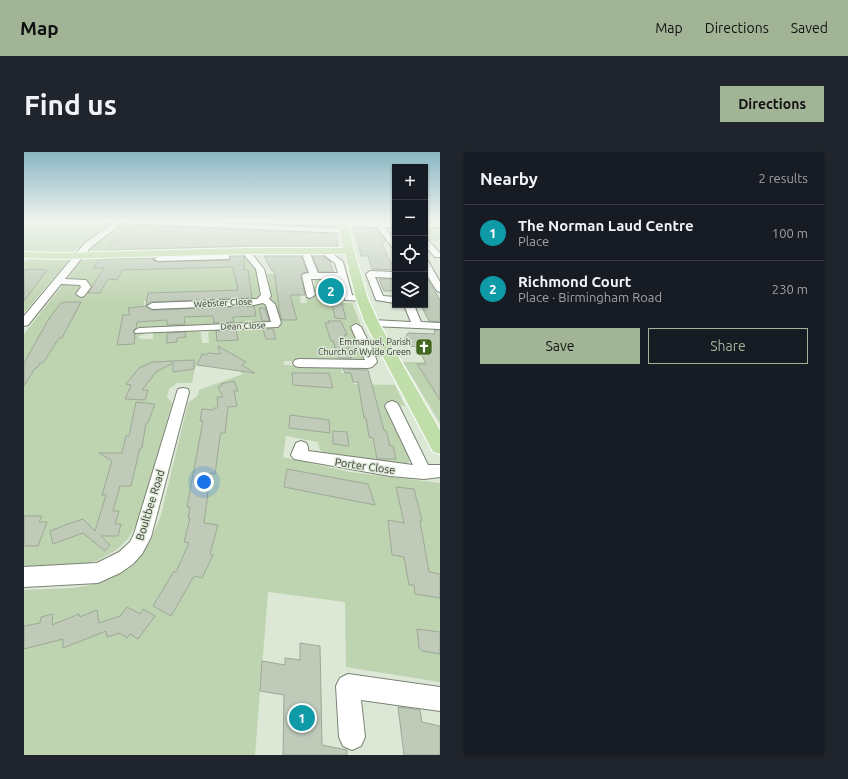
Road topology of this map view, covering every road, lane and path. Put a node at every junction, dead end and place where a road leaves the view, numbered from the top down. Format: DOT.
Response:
graph roads {
  1 [pos="84,249"];
  2 [pos="432,249"];
  3 [pos="226,251"];
  4 [pos="247,251"];
  5 [pos="305,251"];
  6 [pos="324,251"];
  7 [pos="349,251"];
  8 [pos="79,255"];
  9 [pos="25,256"];
  10 [pos="439,257"];
  11 [pos="158,259"];
  12 [pos="428,262"];
  13 [pos="428,267"];
  14 [pos="314,274"];
  15 [pos="392,275"];
  16 [pos="343,276"];
  17 [pos="58,281"];
  18 [pos="440,289"];
  19 [pos="81,294"];
  20 [pos="310,296"];
  21 [pos="263,299"];
  22 [pos="362,299"];
  23 [pos="381,300"];
  24 [pos="392,300"];
  25 [pos="152,306"];
  26 [pos="410,308"];
  27 [pos="414,316"];
  28 [pos="24,323"];
  29 [pos="418,326"];
  30 [pos="440,326"];
  31 [pos="374,327"];
  32 [pos="139,331"];
  33 [pos="387,351"];
  34 [pos="368,354"];
  35 [pos="298,363"];
  36 [pos="183,392"];
  37 [pos="392,406"];
  38 [pos="301,447"];
  39 [pos="440,447"];
  40 [pos="440,471"];
  41 [pos="424,473"];
  42 [pos="24,577"];
  43 [pos="440,699"];
  44 [pos="352,737"];
  1 -- 8 [label="street"];
  2 -- 10 [label="street"];
  3 -- 4 [label="main road"];
  3 -- 8 [label="main road"];
  3 -- 11 [label="street"];
  4 -- 5 [label="main road"];
  4 -- 21 [label="street, Webster Close"];
  5 -- 6 [label="main road"];
  5 -- 14 [label="street"];
  6 -- 7 [label="main road"];
  6 -- 16 [label="street"];
  7 -- 22 [label="main road"];
  8 -- 9 [label="main road"];
  8 -- 17 [label="street"];
  10 -- 12 [label="street"];
  13 -- 18 [label="street"];
  15 -- 23 [label="street"];
  16 -- 20 [label="street"];
  16 -- 22 [label="street"];
  17 -- 19 [label="street"];
  17 -- 28 [label="street"];
  21 -- 25 [label="street, Webster Close"];
  21 -- 32 [label="street, Dean Close"];
  22 -- 31 [label="main road"];
  23 -- 24 [label="street"];
  23 -- 27 [label="street"];
  26 -- 27 [label="street"];
  27 -- 29 [label="street"];
  29 -- 30 [label="street"];
  29 -- 31 [label="street"];
  31 -- 33 [label="main road"];
  31 -- 34 [label="street"];
  33 -- 34 [label="street"];
  33 -- 39 [label="main road"];
  34 -- 35 [label="street"];
  36 -- 42 [label="street, Boultbee Road"];
  37 -- 41 [label="street"];
  38 -- 41 [label="street, Porter Close"];
  40 -- 41 [label="street, Porter Close"];
  43 -- 44 [label="street"];
}
